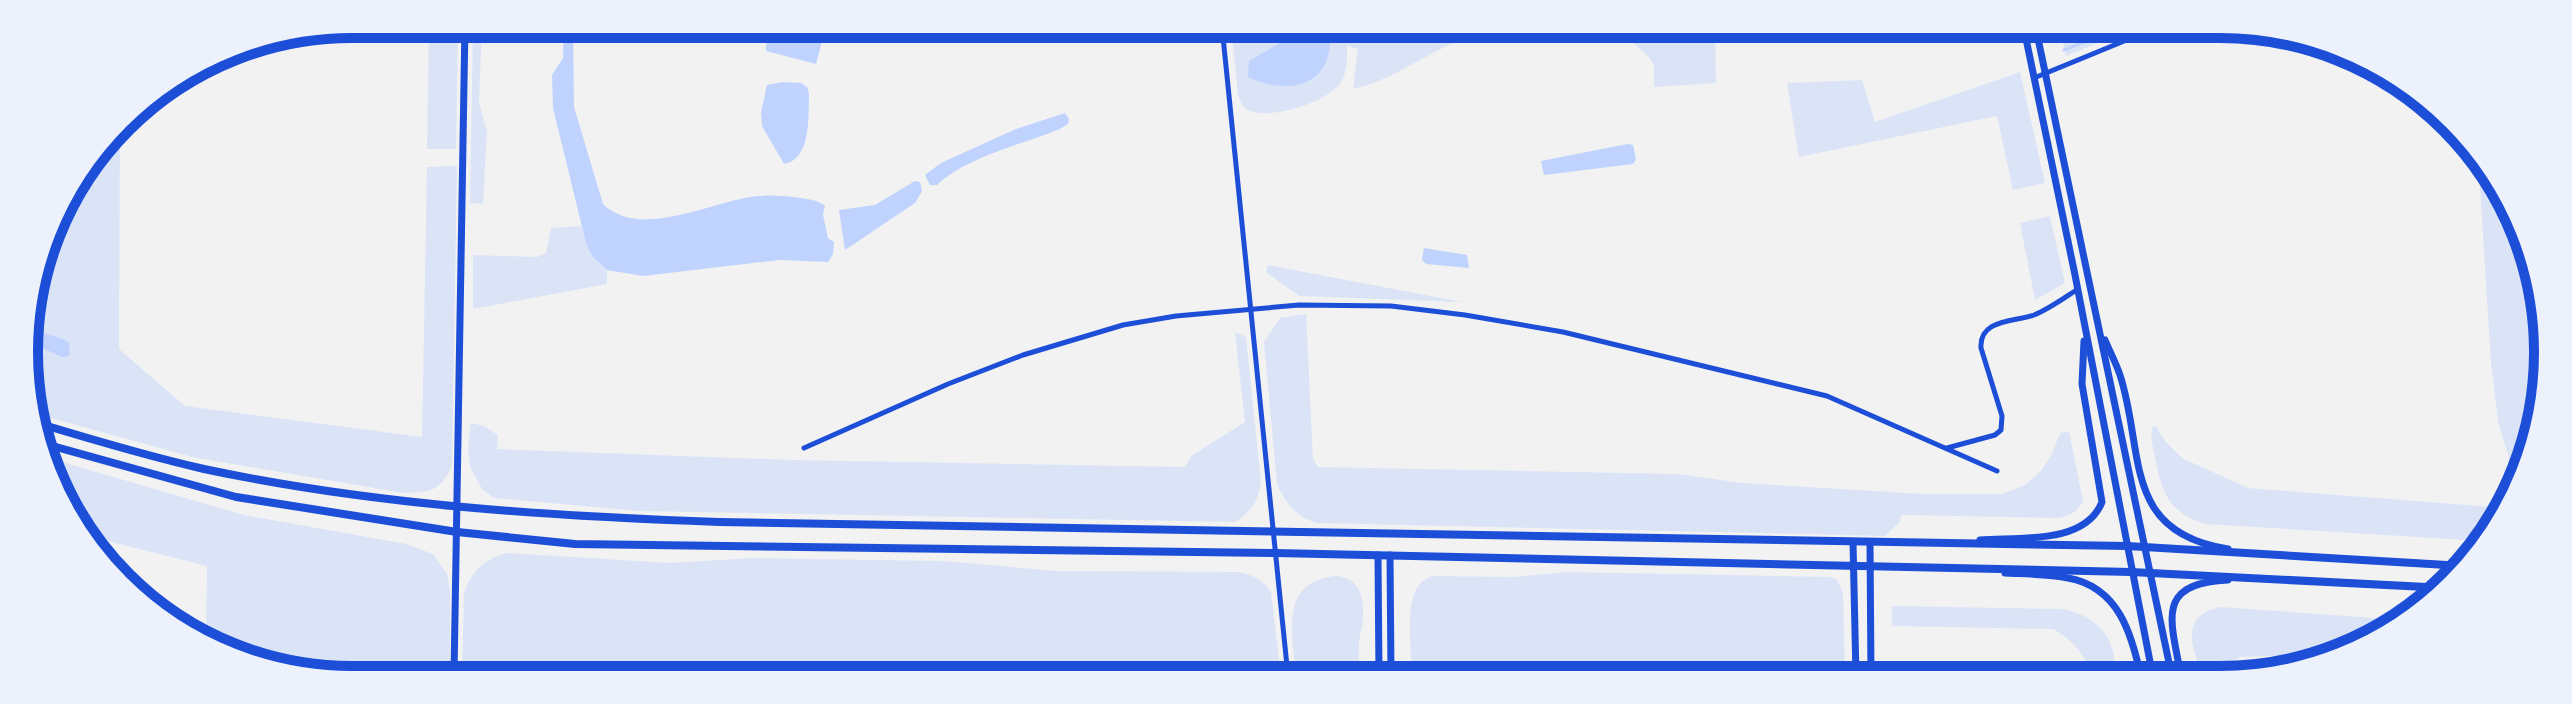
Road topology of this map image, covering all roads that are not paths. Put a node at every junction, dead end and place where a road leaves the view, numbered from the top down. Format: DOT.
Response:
graph roads {
  1 [pos="465,38"];
  2 [pos="1223,38"];
  3 [pos="2026,38"];
  4 [pos="2038,38"];
  5 [pos="2131,38"];
  6 [pos="2045,73"];
  7 [pos="2034,78"];
  8 [pos="2078,289"];
  9 [pos="1250,309"];
  10 [pos="2098,325"];
  11 [pos="2085,327"];
  12 [pos="47,426"];
  13 [pos="53,446"];
  14 [pos="804,448"];
  15 [pos="1946,448"];
  16 [pos="1997,471"];
  17 [pos="457,506"];
  18 [pos="457,532"];
  19 [pos="1273,532"];
  20 [pos="1853,542"];
  21 [pos="1870,542"];
  22 [pos="1938,543"];
  23 [pos="2127,546"];
  24 [pos="2145,548"];
  25 [pos="1275,553"];
  26 [pos="1378,555"];
  27 [pos="1390,555"];
  28 [pos="2266,555"];
  29 [pos="2450,565"];
  30 [pos="1854,566"];
  31 [pos="1870,566"];
  32 [pos="1939,568"];
  33 [pos="2131,572"];
  34 [pos="2151,573"];
  35 [pos="2260,579"];
  36 [pos="2428,587"];
  37 [pos="454,666"];
  38 [pos="1287,666"];
  39 [pos="1379,666"];
  40 [pos="1391,666"];
  41 [pos="1856,666"];
  42 [pos="1871,666"];
  43 [pos="2139,666"];
  44 [pos="2151,666"];
  45 [pos="2170,666"];
  46 [pos="2179,666"];
  1 -- 17 [label="street"];
  2 -- 9 [label="street"];
  3 -- 7 [label="street"];
  4 -- 6 [label="street"];
  5 -- 6 [label="street"];
  6 -- 7 [label="street"];
  6 -- 10 [label="street"];
  7 -- 8 [label="street"];
  8 -- 11 [label="street"];
  8 -- 15 [label="street"];
  9 -- 14 [label="street"];
  9 -- 15 [label="street"];
  9 -- 19 [label="street"];
  10 -- 24 [label="street"];
  10 -- 28 [label="street"];
  11 -- 22 [label="street"];
  11 -- 23 [label="street"];
  12 -- 17 [label="main road"];
  13 -- 18 [label="main road"];
  15 -- 16 [label="street"];
  17 -- 18 [label="street"];
  17 -- 19 [label="main road"];
  18 -- 25 [label="main road"];
  18 -- 37 [label="street"];
  19 -- 20 [label="main road"];
  19 -- 25 [label="street"];
  20 -- 21 [label="main road"];
  20 -- 30 [label="street"];
  21 -- 22 [label="main road"];
  21 -- 31 [label="street"];
  22 -- 23 [label="main road"];
  23 -- 24 [label="main road"];
  23 -- 33 [label="street"];
  24 -- 28 [label="main road"];
  24 -- 34 [label="street"];
  25 -- 26 [label="main road"];
  25 -- 38 [label="street"];
  26 -- 27 [label="main road"];
  26 -- 39 [label="street"];
  27 -- 30 [label="main road"];
  27 -- 40 [label="street"];
  28 -- 29 [label="main road"];
  30 -- 31 [label="main road"];
  30 -- 41 [label="street"];
  31 -- 32 [label="main road"];
  31 -- 42 [label="street"];
  32 -- 33 [label="main road"];
  32 -- 43 [label="street"];
  33 -- 34 [label="main road"];
  33 -- 44 [label="street"];
  34 -- 35 [label="main road"];
  34 -- 45 [label="street"];
  35 -- 36 [label="main road"];
  35 -- 46 [label="street"];
}
